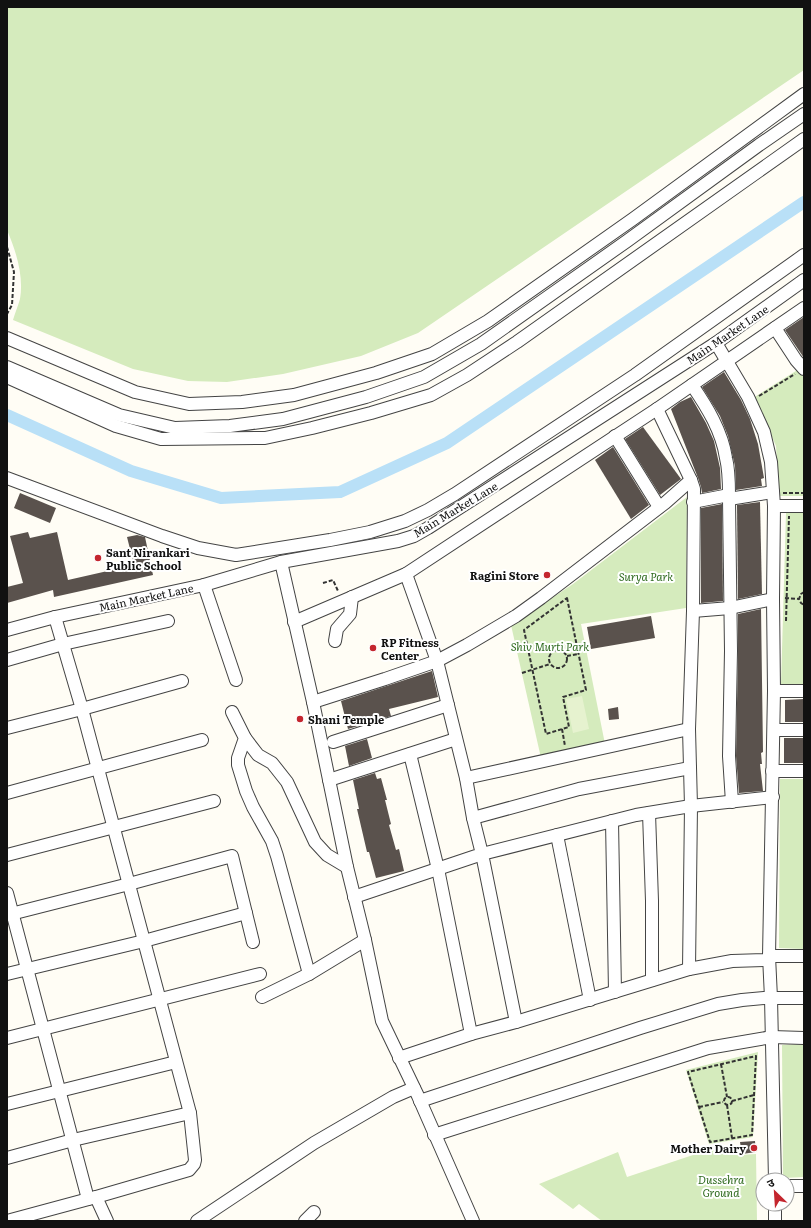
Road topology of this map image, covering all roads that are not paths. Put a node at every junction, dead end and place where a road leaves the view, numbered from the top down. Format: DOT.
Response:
graph roads {
  1 [pos="804,94"];
  2 [pos="804,114"];
  3 [pos="804,139"];
  4 [pos="804,255"];
  5 [pos="804,280"];
  6 [pos="804,308"];
  7 [pos="775,328"];
  8 [pos="7,338"];
  9 [pos="716,343"];
  10 [pos="727,360"];
  11 [pos="801,364"];
  12 [pos="7,367"];
  13 [pos="7,377"];
  14 [pos="692,385"];
  15 [pos="657,409"];
  16 [pos="615,436"];
  17 [pos="7,478"];
  18 [pos="691,480"];
  19 [pos="778,492"];
  20 [pos="729,498"];
  21 [pos="693,502"];
  22 [pos="774,506"];
  23 [pos="804,506"];
  24 [pos="659,507"];
  25 [pos="281,562"];
  26 [pos="406,574"];
  27 [pos="204,585"];
  28 [pos="352,597"];
  29 [pos="781,598"];
  30 [pos="730,608"];
  31 [pos="693,611"];
  32 [pos="56,617"];
  33 [pos="168,621"];
  34 [pos="294,622"];
  35 [pos="7,630"];
  36 [pos="335,642"];
  37 [pos="63,644"];
  38 [pos="7,660"];
  39 [pos="436,661"];
  40 [pos="236,680"];
  41 [pos="182,681"];
  42 [pos="774,691"];
  43 [pos="804,691"];
  44 [pos="313,702"];
  45 [pos="448,705"];
  46 [pos="82,709"];
  47 [pos="232,712"];
  48 [pos="7,728"];
  49 [pos="689,729"];
  50 [pos="774,730"];
  51 [pos="804,730"];
  52 [pos="245,738"];
  53 [pos="456,739"];
  54 [pos="202,740"];
  55 [pos="333,742"];
  56 [pos="410,754"];
  57 [pos="690,768"];
  58 [pos="98,769"];
  59 [pos="772,771"];
  60 [pos="804,771"];
  61 [pos="466,778"];
  62 [pos="329,780"];
  63 [pos="7,793"];
  64 [pos="772,797"];
  65 [pos="214,801"];
  66 [pos="732,802"];
  67 [pos="691,806"];
  68 [pos="650,813"];
  69 [pos="473,818"];
  70 [pos="612,821"];
  71 [pos="114,827"];
  72 [pos="557,835"];
  73 [pos="482,854"];
  74 [pos="7,855"];
  75 [pos="347,867"];
  76 [pos="438,869"];
  77 [pos="129,884"];
  78 [pos="7,893"];
  79 [pos="354,897"];
  80 [pos="246,913"];
  81 [pos="10,915"];
  82 [pos="365,940"];
  83 [pos="144,941"];
  84 [pos="253,942"];
  85 [pos="769,956"];
  86 [pos="804,956"];
  87 [pos="27,969"];
  88 [pos="690,969"];
  89 [pos="7,974"];
  90 [pos="260,974"];
  91 [pos="308,974"];
  92 [pos="652,980"];
  93 [pos="615,992"];
  94 [pos="262,997"];
  95 [pos="771,998"];
  96 [pos="804,998"];
  97 [pos="160,1000"];
  98 [pos="590,1000"];
  99 [pos="516,1022"];
  100 [pos="43,1029"];
  101 [pos="471,1034"];
  102 [pos="772,1037"];
  103 [pos="7,1038"];
  104 [pos="804,1038"];
  105 [pos="399,1058"];
  106 [pos="176,1062"];
  107 [pos="414,1088"];
  108 [pos="60,1091"];
  109 [pos="420,1102"];
  110 [pos="7,1104"];
  111 [pos="190,1113"];
  112 [pos="434,1134"];
  113 [pos="73,1140"];
  114 [pos="7,1158"];
  115 [pos="775,1172"];
  116 [pos="92,1198"];
  117 [pos="314,1212"];
  118 [pos="214,1217"];
  119 [pos="7,1221"];
  120 [pos="107,1221"];
  121 [pos="197,1221"];
  122 [pos="305,1221"];
  123 [pos="473,1221"];
  1 -- 8 [label="street"];
  2 -- 12 [label="street"];
  3 -- 13 [label="street"];
  4 -- 17 [label="street"];
  5 -- 9 [label="street, Main Market Lane"];
  6 -- 7 [label="street"];
  7 -- 10 [label="street"];
  7 -- 11 [label="street"];
  9 -- 10 [label="street"];
  9 -- 25 [label="street, Main Market Lane"];
  10 -- 14 [label="street"];
  10 -- 19 [label="street"];
  14 -- 15 [label="street"];
  14 -- 20 [label="street"];
  15 -- 16 [label="street"];
  15 -- 18 [label="street"];
  16 -- 24 [label="street"];
  16 -- 26 [label="street"];
  18 -- 21 [label="street"];
  18 -- 24 [label="street"];
  19 -- 20 [label="street"];
  19 -- 22 [label="street"];
  20 -- 21 [label="street"];
  20 -- 30 [label="street"];
  21 -- 31 [label="street"];
  22 -- 23 [label="street"];
  22 -- 29 [label="street"];
  24 -- 39 [label="street"];
  25 -- 27 [label="street, Main Market Lane"];
  25 -- 34 [label="street"];
  26 -- 28 [label="street"];
  26 -- 39 [label="street"];
  27 -- 32 [label="street, Main Market Lane"];
  27 -- 40 [label="street"];
  28 -- 34 [label="street"];
  28 -- 36 [label="street"];
  29 -- 30 [label="street"];
  29 -- 42 [label="street"];
  30 -- 31 [label="street"];
  30 -- 66 [label="street"];
  31 -- 49 [label="street"];
  32 -- 35 [label="street, Main Market Lane"];
  32 -- 37 [label="street"];
  33 -- 37 [label="street"];
  34 -- 44 [label="street"];
  37 -- 38 [label="street"];
  37 -- 46 [label="street"];
  39 -- 44 [label="street"];
  39 -- 45 [label="street"];
  41 -- 46 [label="street"];
  42 -- 43 [label="street"];
  42 -- 50 [label="street"];
  44 -- 62 [label="street"];
  45 -- 53 [label="street"];
  45 -- 55 [label="street"];
  46 -- 48 [label="street"];
  46 -- 58 [label="street"];
  47 -- 52 [label="street"];
  49 -- 57 [label="street"];
  49 -- 61 [label="street"];
  50 -- 51 [label="street"];
  50 -- 59 [label="street"];
  52 -- 75 [label="street"];
  52 -- 91 [label="street"];
  53 -- 56 [label="street"];
  53 -- 61 [label="street"];
  54 -- 58 [label="street"];
  56 -- 62 [label="street"];
  56 -- 76 [label="street"];
  57 -- 67 [label="street"];
  57 -- 69 [label="street"];
  58 -- 63 [label="street"];
  58 -- 71 [label="street"];
  59 -- 60 [label="street"];
  59 -- 64 [label="street"];
  61 -- 69 [label="street"];
  62 -- 75 [label="street"];
  64 -- 66 [label="street"];
  64 -- 85 [label="street"];
  65 -- 71 [label="street"];
  66 -- 67 [label="street"];
  67 -- 68 [label="street"];
  67 -- 88 [label="street"];
  68 -- 70 [label="street"];
  68 -- 92 [label="street"];
  69 -- 73 [label="street"];
  70 -- 72 [label="street"];
  70 -- 93 [label="street"];
  71 -- 74 [label="street"];
  71 -- 77 [label="street"];
  72 -- 73 [label="street"];
  72 -- 98 [label="street"];
  73 -- 76 [label="street"];
  73 -- 99 [label="street"];
  75 -- 79 [label="street"];
  76 -- 79 [label="street"];
  76 -- 101 [label="street"];
  77 -- 80 [label="street"];
  77 -- 81 [label="street"];
  77 -- 83 [label="street"];
  78 -- 81 [label="street"];
  79 -- 82 [label="street"];
  80 -- 83 [label="street"];
  80 -- 84 [label="street"];
  81 -- 87 [label="street"];
  82 -- 91 [label="street"];
  82 -- 105 [label="street"];
  83 -- 87 [label="street"];
  83 -- 97 [label="street"];
  85 -- 86 [label="street"];
  85 -- 88 [label="street"];
  85 -- 95 [label="street"];
  87 -- 89 [label="street"];
  87 -- 100 [label="street"];
  88 -- 92 [label="street"];
  90 -- 97 [label="street"];
  91 -- 94 [label="street"];
  92 -- 93 [label="street"];
  93 -- 98 [label="street"];
  95 -- 96 [label="street"];
  95 -- 102 [label="street"];
  95 -- 109 [label="street"];
  97 -- 100 [label="street"];
  97 -- 106 [label="street"];
  98 -- 99 [label="street"];
  99 -- 101 [label="street"];
  100 -- 103 [label="street"];
  100 -- 108 [label="street"];
  101 -- 105 [label="street"];
  102 -- 104 [label="street"];
  102 -- 112 [label="street"];
  102 -- 115 [label="street"];
  105 -- 107 [label="street"];
  106 -- 108 [label="street"];
  106 -- 111 [label="street"];
  107 -- 109 [label="street"];
  107 -- 118 [label="street"];
  108 -- 110 [label="street"];
  108 -- 113 [label="street"];
  109 -- 112 [label="street"];
  111 -- 113 [label="street"];
  111 -- 116 [label="street"];
  112 -- 123 [label="street"];
  113 -- 114 [label="street"];
  113 -- 116 [label="street"];
  116 -- 119 [label="street"];
  116 -- 120 [label="street"];
  117 -- 122 [label="street"];
  118 -- 121 [label="street"];
}
